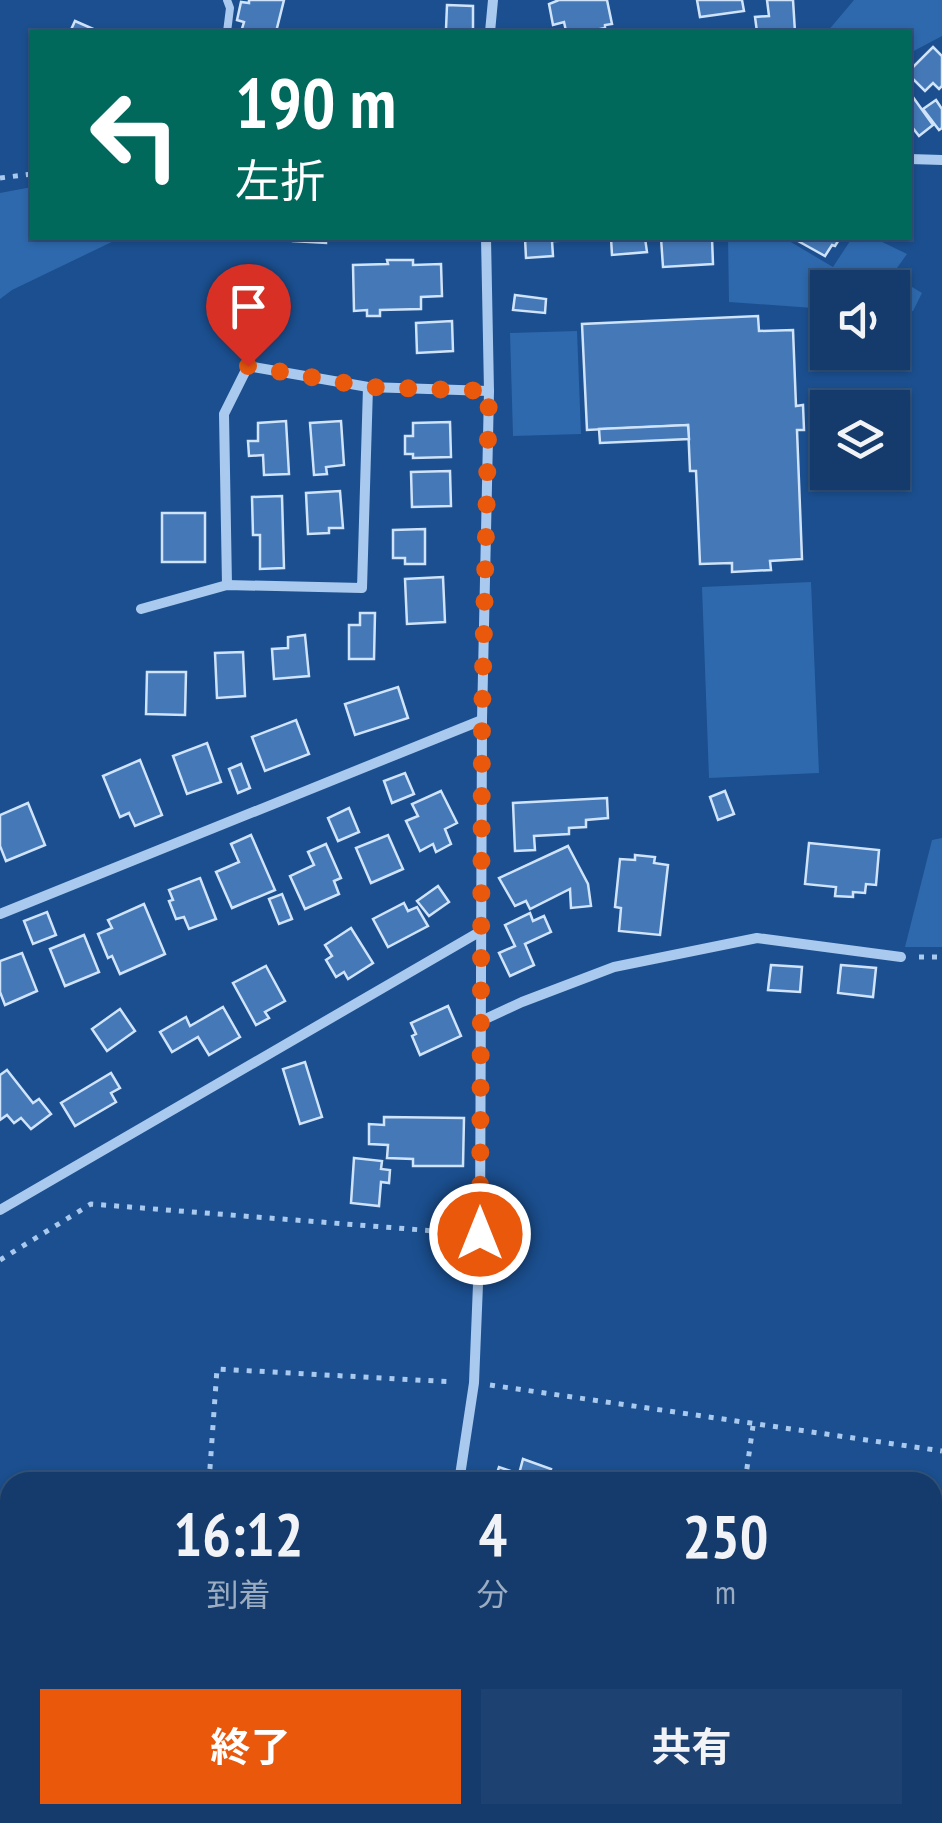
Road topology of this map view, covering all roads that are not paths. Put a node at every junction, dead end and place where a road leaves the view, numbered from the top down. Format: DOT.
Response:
graph roads {
  1 [pos="227,0"];
  2 [pos="493,0"];
  3 [pos="227,30"];
  4 [pos="490,30"];
  5 [pos="912,159"];
  6 [pos="942,160"];
  7 [pos="486,240"];
  8 [pos="368,387"];
  9 [pos="489,391"];
  10 [pos="227,585"];
  11 [pos="141,609"];
  12 [pos="482,720"];
  13 [pos="0,914"];
  14 [pos="481,931"];
  15 [pos="901,958"];
  16 [pos="480,1021"];
  17 [pos="0,1210"];
  18 [pos="461,1472"];
  1 -- 3 [label="lane"];
  2 -- 4 [label="street"];
  5 -- 6 [label="street"];
  7 -- 9 [label="street"];
  8 -- 9 [label="street"];
  8 -- 10 [label="street"];
  8 -- 10 [label="street"];
  9 -- 12 [label="street"];
  10 -- 11 [label="street"];
  12 -- 13 [label="street"];
  12 -- 14 [label="street"];
  14 -- 16 [label="street"];
  14 -- 17 [label="street"];
  15 -- 16 [label="street"];
  16 -- 18 [label="street"];
}
